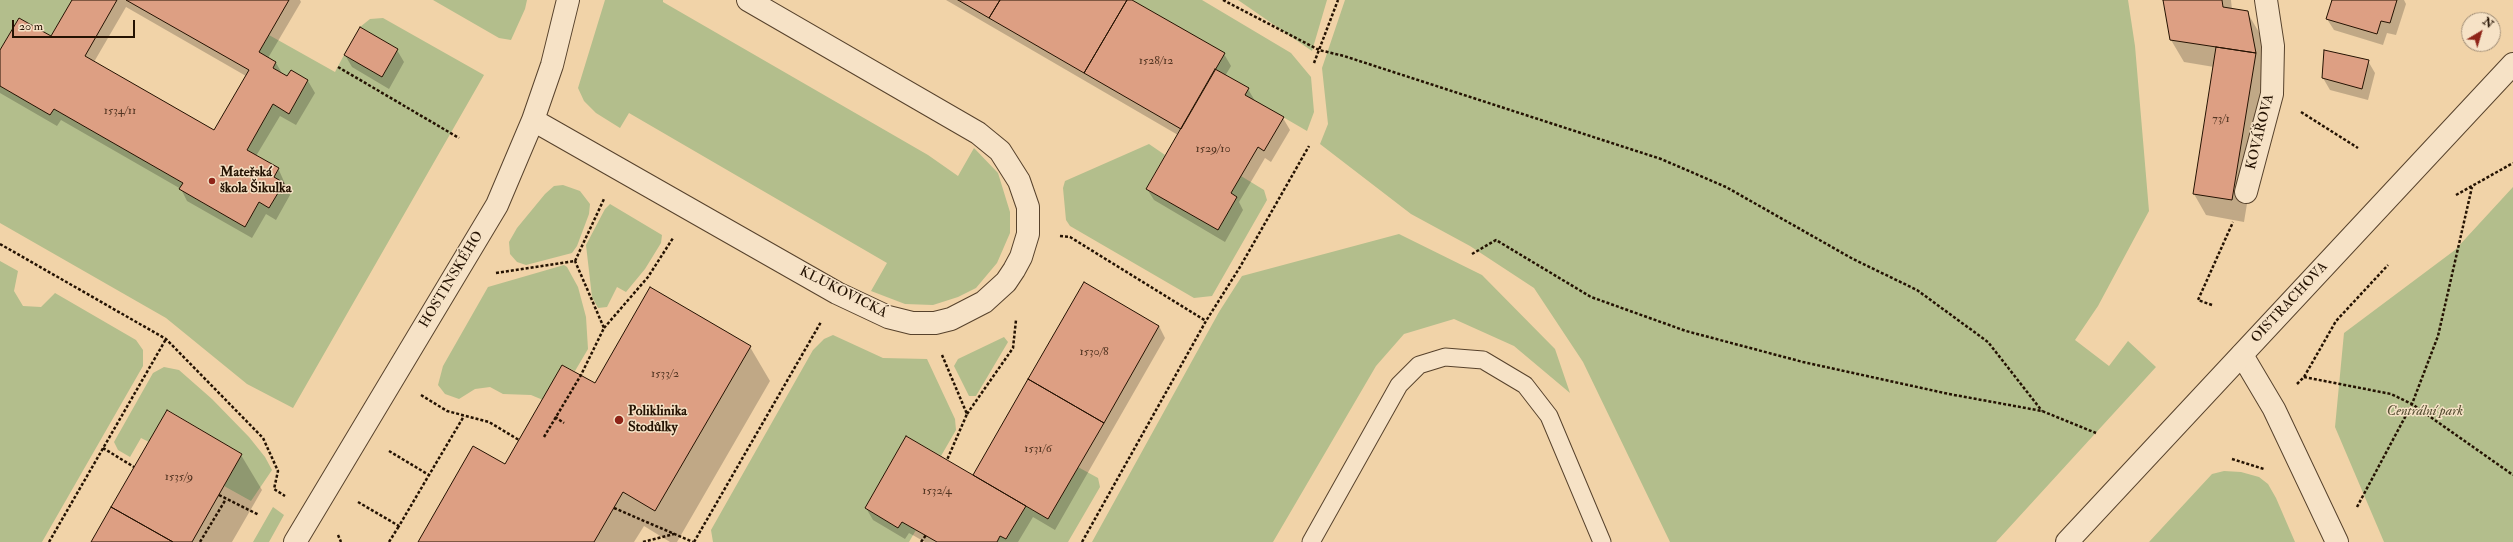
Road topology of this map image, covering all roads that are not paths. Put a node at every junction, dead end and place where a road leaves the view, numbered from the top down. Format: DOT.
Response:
graph roads {
  1 [pos="568,0"];
  2 [pos="748,0"];
  3 [pos="2266,0"];
  4 [pos="2513,64"];
  5 [pos="533,120"];
  6 [pos="2246,192"];
  7 [pos="2242,355"];
  8 [pos="295,542"];
  9 [pos="1311,542"];
  10 [pos="1602,542"];
  11 [pos="2067,542"];
  12 [pos="2337,542"];
  1 -- 5 [label="street, HOSTINSKÉHO"];
  2 -- 5 [label="street, KLUKOVICKÁ"];
  3 -- 6 [label="street, KOVÁŘOVA"];
  4 -- 7 [label="street, OISTRACHOVA"];
  5 -- 8 [label="street, HOSTINSKÉHO"];
  7 -- 11 [label="street, OISTRACHOVA"];
  7 -- 12 [label="street"];
  9 -- 10 [label="lane"];
}
